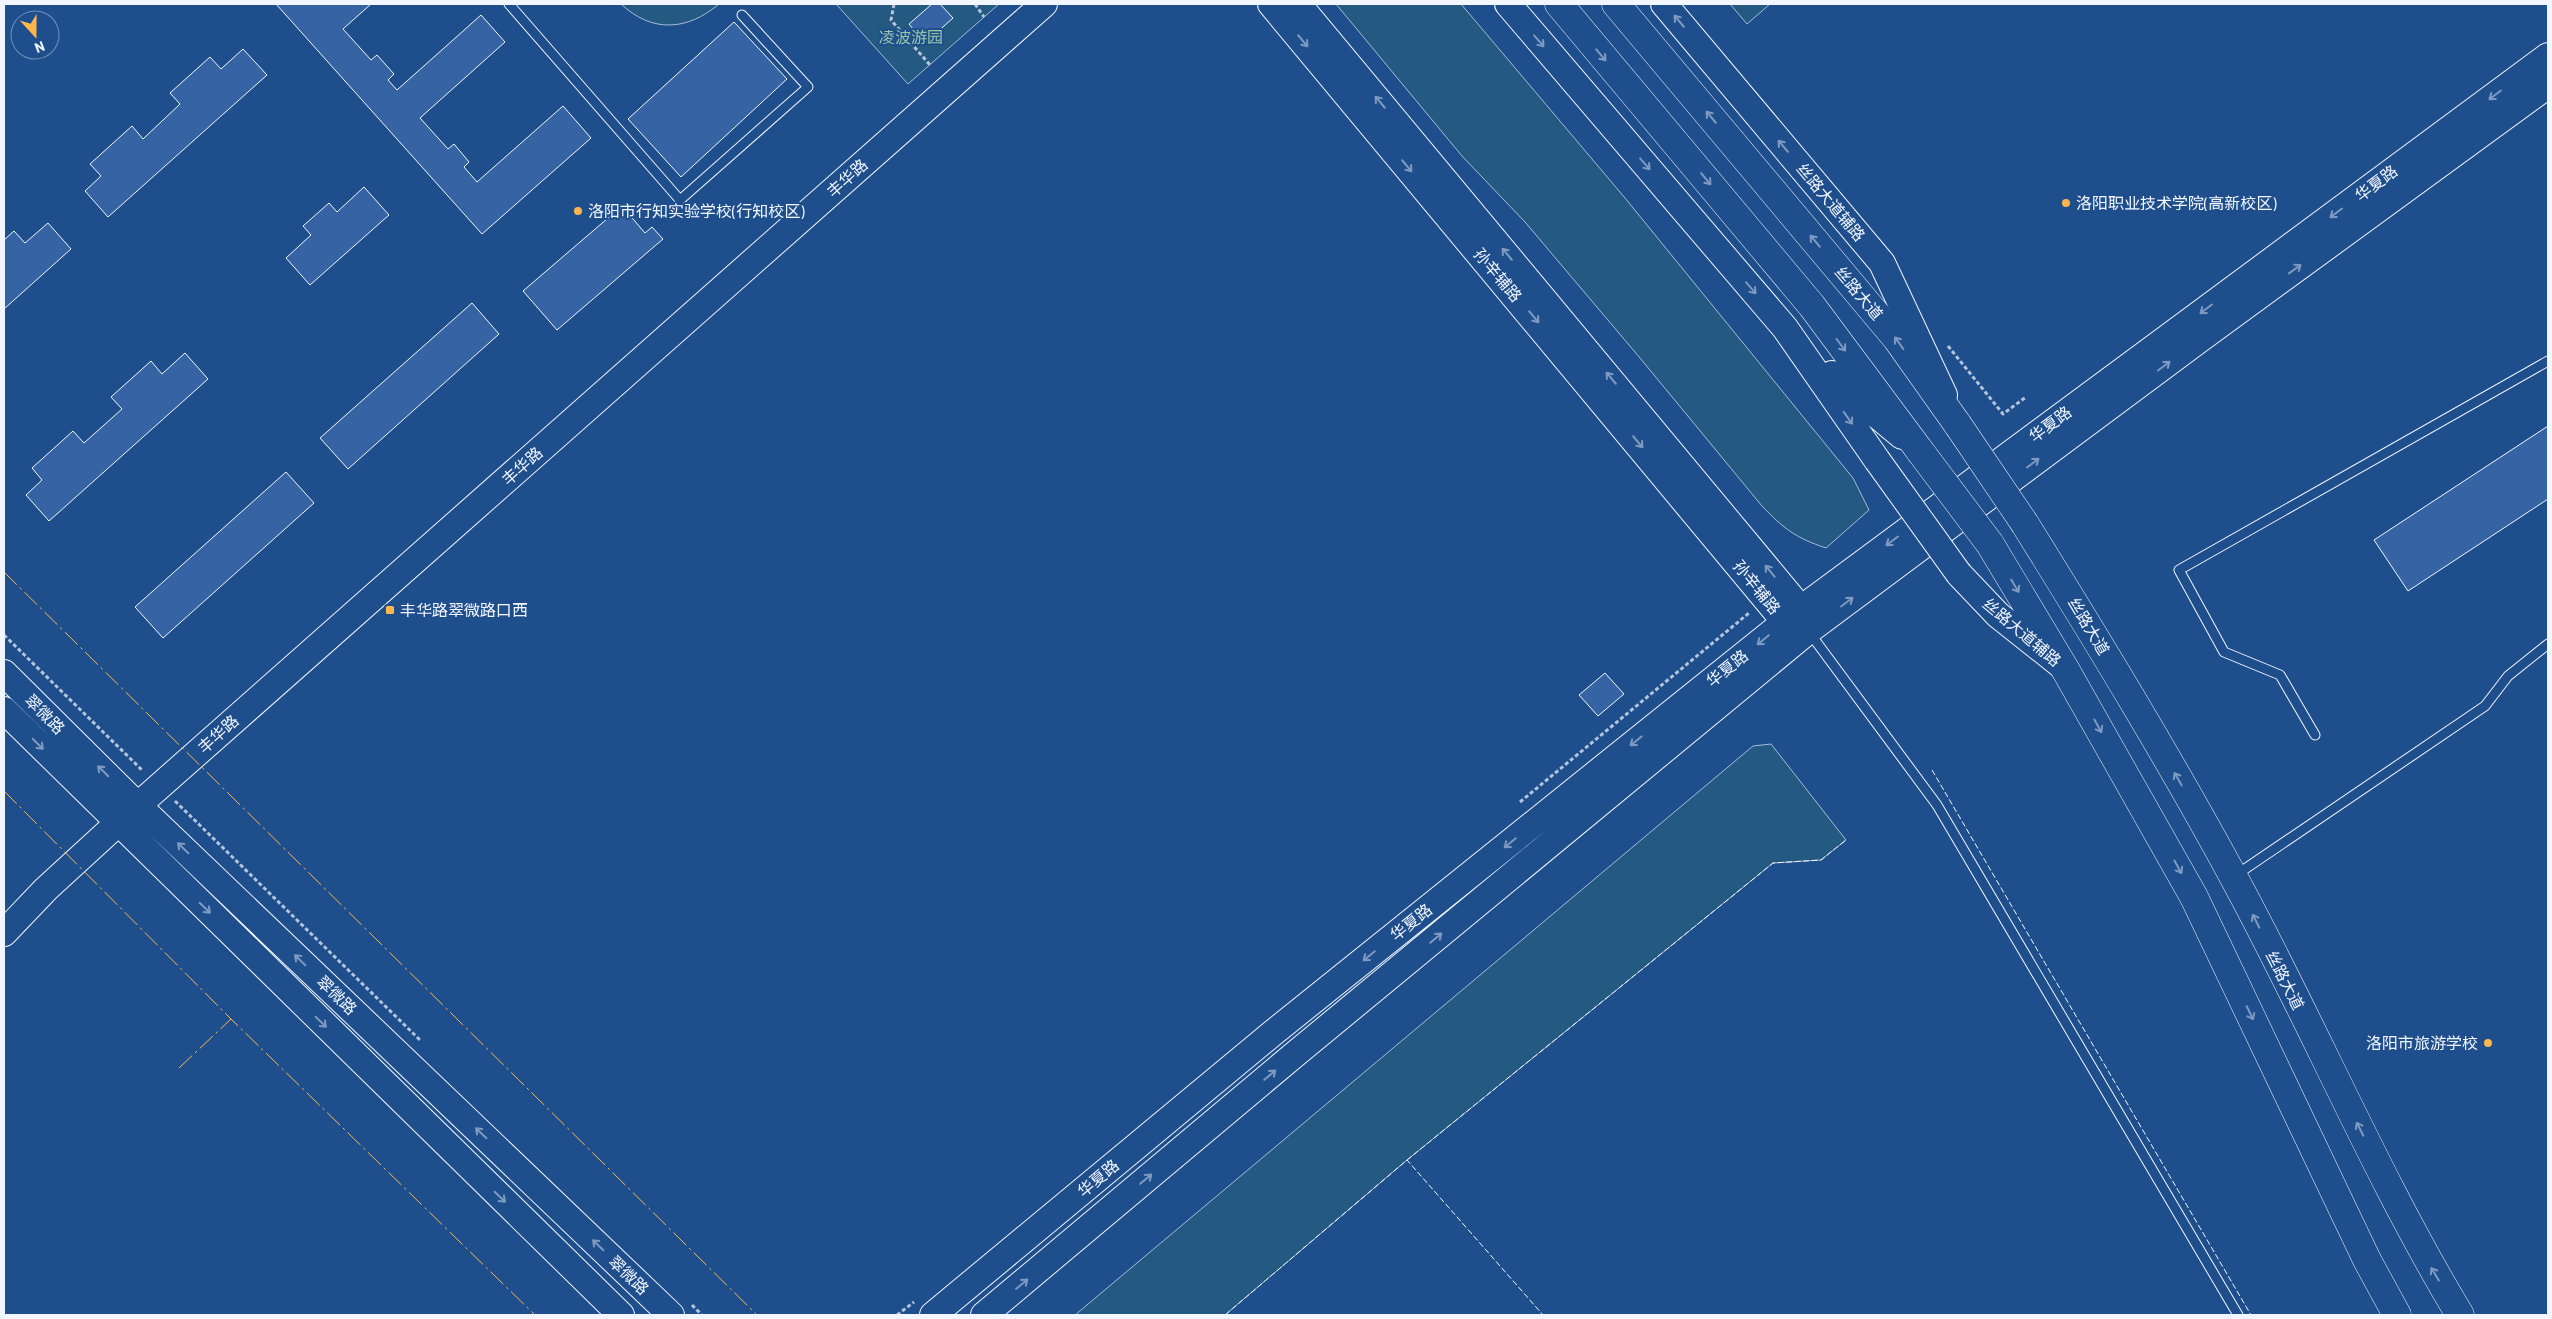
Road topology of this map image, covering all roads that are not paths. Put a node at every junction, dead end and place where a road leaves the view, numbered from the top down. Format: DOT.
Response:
graph roads {
  1 [pos="509,4"];
  2 [pos="1020,4"];
  3 [pos="1044,4"];
  4 [pos="1271,4"];
  5 [pos="1298,4"];
  6 [pos="1508,4"];
  7 [pos="1559,4"];
  8 [pos="1616,4"];
  9 [pos="1664,4"];
  10 [pos="742,15"];
  11 [pos="2548,56"];
  12 [pos="2537,85"];
  13 [pos="1785,328"];
  14 [pos="2548,361"];
  15 [pos="1958,425"];
  16 [pos="1920,451"];
  17 [pos="1798,621"];
  18 [pos="2548,644"];
  19 [pos="2065,669"];
  20 [pos="4,673"];
  21 [pos="4,710"];
  22 [pos="2314,736"];
  23 [pos="154,781"];
  24 [pos="133,800"];
  25 [pos="113,818"];
  26 [pos="2234,876"];
  27 [pos="4,914"];
  28 [pos="4,933"];
  29 [pos="680,1309"];
  30 [pos="620,1315"];
  31 [pos="933,1315"];
  32 [pos="984,1315"];
  33 [pos="2238,1315"];
  34 [pos="2397,1315"];
  35 [pos="2460,1315"];
  1 -- 10 [label="lane"];
  2 -- 23 [label="street, 丰华路"];
  3 -- 23 [label="street, 丰华路"];
  4 -- 17 [label="street, 孙辛辅路, one-way"];
  17 -- 5 [label="street, 孙辛辅路, one-way"];
  6 -- 13 [label="street, 丝路大道辅路, one-way"];
  7 -- 16 [label="highway, one-way"];
  15 -- 8 [label="highway, 丝路大道, one-way"];
  15 -- 9 [label="street, 丝路大道辅路, one-way"];
  11 -- 12 [label="street, 华夏路"];
  12 -- 17 [label="street, 华夏路"];
  13 -- 16 [label="street, 丝路大道辅路"];
  13 -- 19 [label="street, 丝路大道辅路, one-way, bridge"];
  14 -- 22 [label="lane"];
  26 -- 15 [label="highway, 丝路大道, one-way, bridge"];
  16 -- 19 [label="highway, one-way, bridge"];
  17 -- 31 [label="street, 华夏路, one-way"];
  32 -- 17 [label="street, 华夏路, one-way"];
  17 -- 33 [label="lane"];
  18 -- 26 [label="lane"];
  19 -- 34 [label="highway, one-way"];
  24 -- 20 [label="street, 翠微路, one-way"];
  21 -- 25 [label="street, 翠微路, one-way"];
  23 -- 24 [label="street, 丰华路"];
  24 -- 25 [label="street, 丰华路"];
  29 -- 24 [label="street, 翠微路, one-way"];
  25 -- 27 [label="street, 丰华路"];
  25 -- 28 [label="street, 丰华路"];
  25 -- 30 [label="street, 翠微路, one-way"];
  35 -- 26 [label="highway, 丝路大道, one-way"];
}
